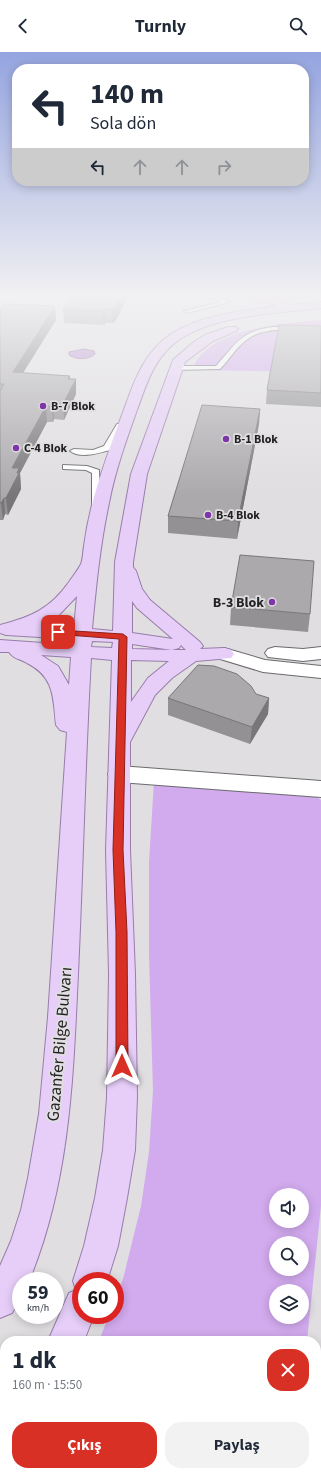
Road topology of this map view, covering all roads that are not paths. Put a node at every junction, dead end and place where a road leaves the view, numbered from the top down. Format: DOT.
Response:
graph roads {
  1 [pos="150,362"];
  2 [pos="178,362"];
  3 [pos="223,362"];
  4 [pos="175,368"];
  5 [pos="137,395"];
  6 [pos="74,451"];
  7 [pos="66,466"];
  8 [pos="96,526"];
  9 [pos="90,562"];
  10 [pos="124,562"];
  11 [pos="1,637"];
  12 [pos="81,643"];
  13 [pos="123,646"];
  14 [pos="192,651"];
  15 [pos="321,653"];
  16 [pos="224,654"];
  17 [pos="321,672"];
  18 [pos="120,742"];
  19 [pos="119,774"];
  20 [pos="75,778"];
  21 [pos="321,789"];
  22 [pos="93,1272"];
  23 [pos="0,1302"];
  24 [pos="73,1324"];
  25 [pos="68,1336"];
  1 -- 5 [label="main road"];
  2 -- 4 [label="main road"];
  3 -- 4 [label="lane"];
  4 -- 10 [label="main road"];
  5 -- 6 [label="lane"];
  5 -- 8 [label="main road"];
  7 -- 8 [label="lane"];
  8 -- 9 [label="main road"];
  9 -- 11 [label="main road"];
  9 -- 12 [label="main road"];
  10 -- 13 [label="main road"];
  10 -- 14 [label="main road"];
  11 -- 12 [label="main road"];
  11 -- 20 [label="main road"];
  12 -- 13 [label="main road"];
  12 -- 20 [label="main road"];
  13 -- 14 [label="main road"];
  13 -- 18 [label="main road"];
  14 -- 16 [label="main road"];
  14 -- 18 [label="main road"];
  15 -- 16 [label="street"];
  16 -- 17 [label="street"];
  18 -- 19 [label="main road"];
  19 -- 21 [label="street"];
  19 -- 22 [label="main road"];
  20 -- 23 [label="main road, Gazanfer Bilge Bulvarı"];
  24 -- 25 [label="main road"];
}
